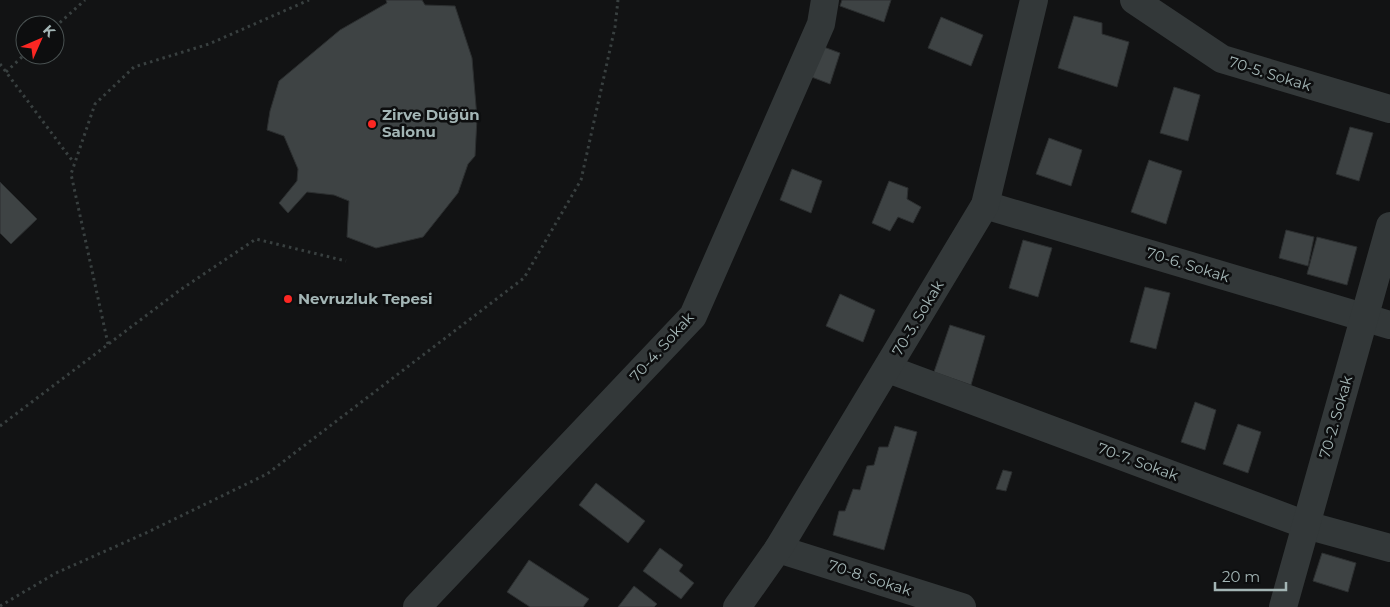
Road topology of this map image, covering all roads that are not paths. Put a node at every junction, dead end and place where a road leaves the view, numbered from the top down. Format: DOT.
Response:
graph roads {
  1 [pos="825,0"];
  2 [pos="1034,0"];
  3 [pos="1134,0"];
  4 [pos="1390,109"];
  5 [pos="985,205"];
  6 [pos="1390,226"];
  7 [pos="1364,318"];
  8 [pos="1390,325"];
  9 [pos="888,369"];
  10 [pos="1306,525"];
  11 [pos="1390,548"];
  12 [pos="778,549"];
  13 [pos="417,607"];
  14 [pos="737,607"];
  15 [pos="962,607"];
  16 [pos="1283,607"];
  1 -- 13 [label="street, 70-4. Sokak"];
  2 -- 5 [label="street, 70-3. Sokak"];
  3 -- 4 [label="street, 70-5. Sokak"];
  5 -- 7 [label="street, 70-6. Sokak"];
  5 -- 9 [label="street, 70-3. Sokak"];
  6 -- 7 [label="street, 70-2. Sokak"];
  7 -- 8 [label="street, 70-6. Sokak"];
  7 -- 10 [label="street, 70-2. Sokak"];
  9 -- 10 [label="street, 70-7. Sokak"];
  9 -- 12 [label="street, 70-3. Sokak"];
  10 -- 11 [label="street, 70-7. Sokak"];
  10 -- 16 [label="street, 70-2. Sokak"];
  12 -- 14 [label="street, 70-3. Sokak"];
  12 -- 15 [label="street, 70-8. Sokak"];
}
